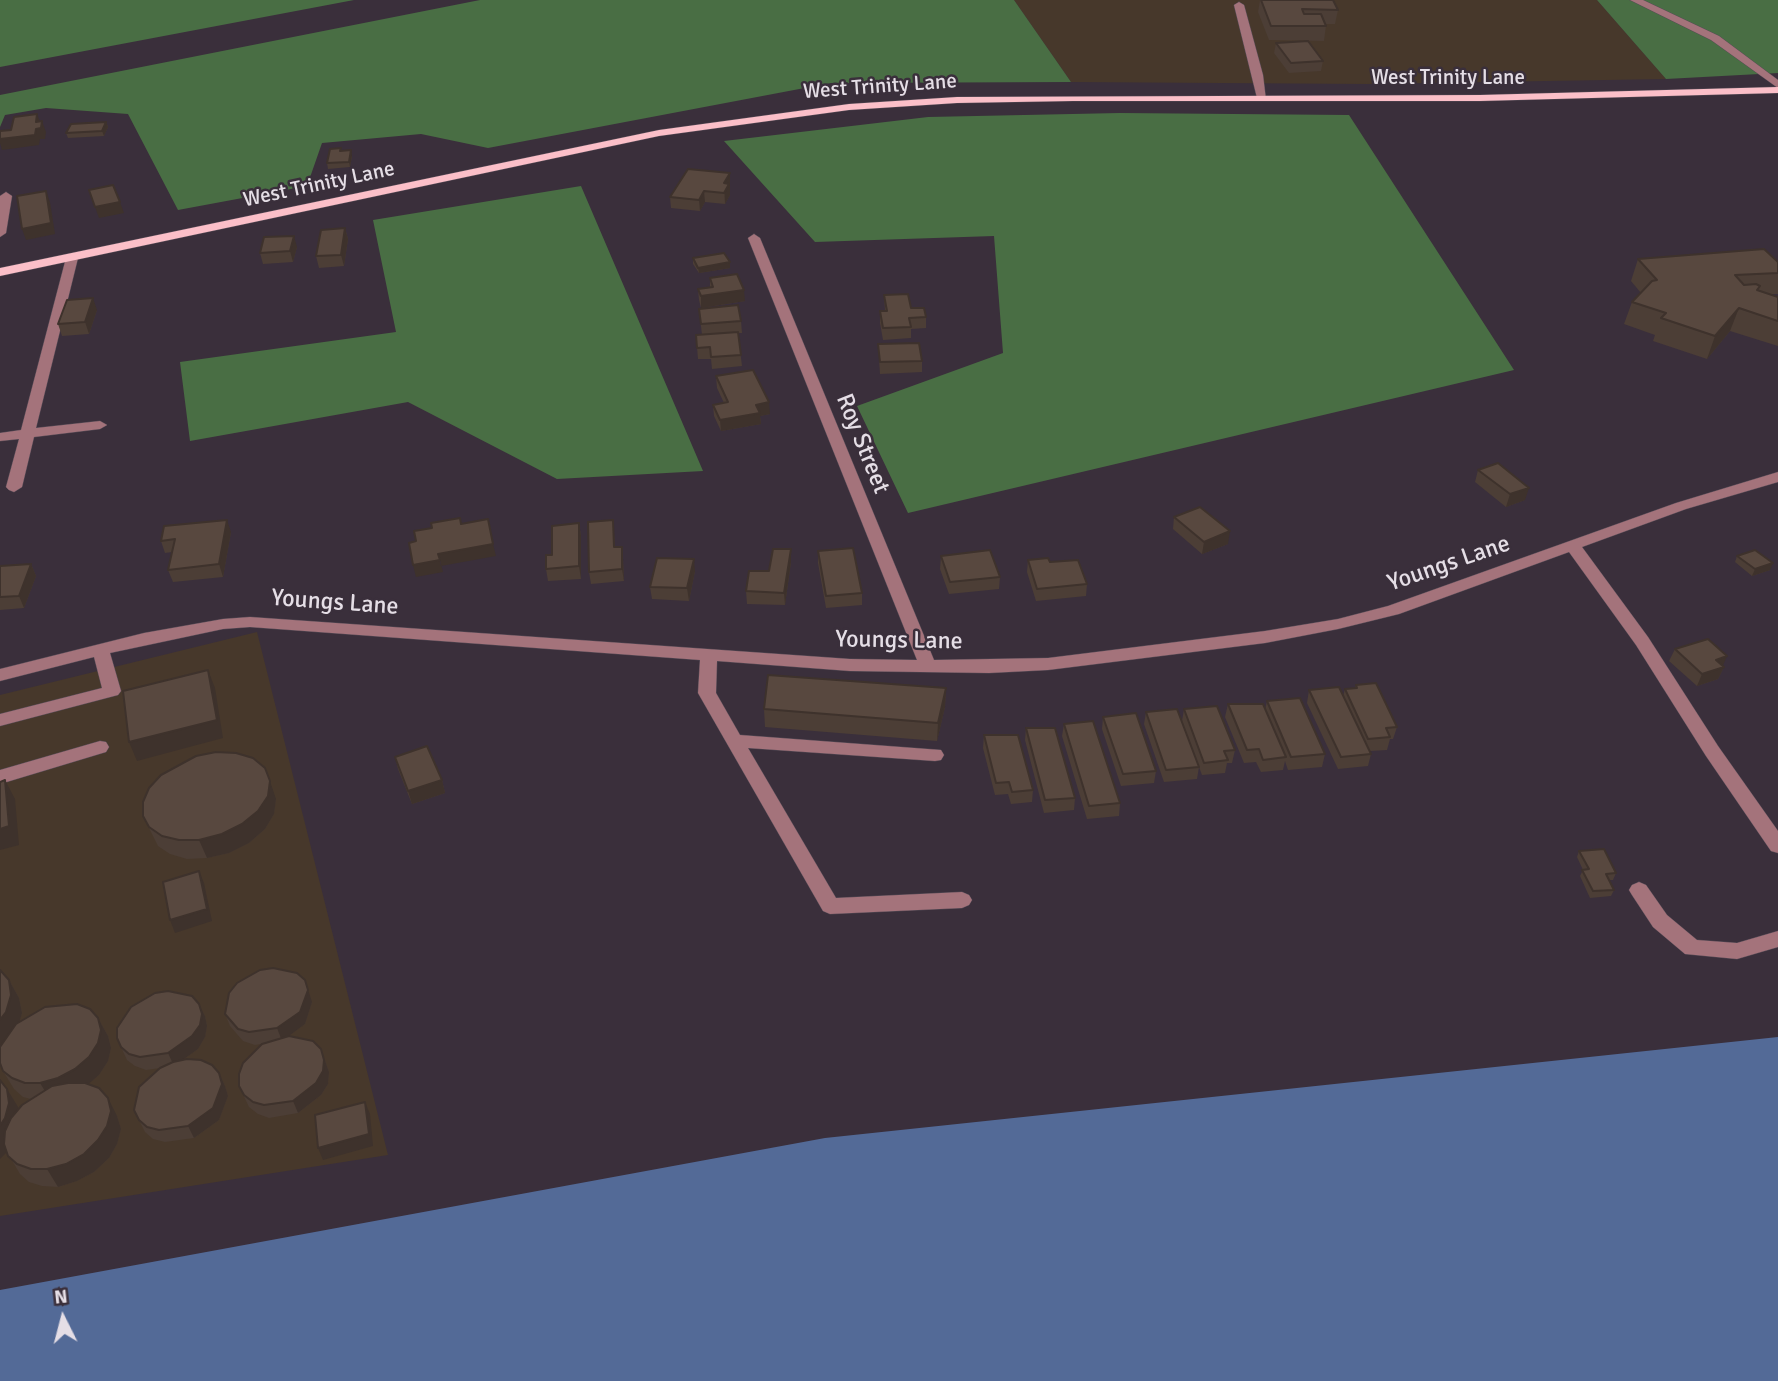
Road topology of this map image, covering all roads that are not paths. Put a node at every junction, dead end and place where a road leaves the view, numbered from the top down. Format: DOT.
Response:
graph roads {
  1 [pos="1635,0"];
  2 [pos="1239,5"];
  3 [pos="1778,88"];
  4 [pos="1262,98"];
  5 [pos="6,196"];
  6 [pos="0,233"];
  7 [pos="754,238"];
  8 [pos="72,258"];
  9 [pos="0,272"];
  10 [pos="100,425"];
  11 [pos="27,433"];
  12 [pos="0,437"];
  13 [pos="1778,477"];
  14 [pos="14,487"];
  15 [pos="1573,546"];
  16 [pos="100,650"];
  17 [pos="709,655"];
  18 [pos="928,667"];
  19 [pos="0,675"];
  20 [pos="0,720"];
  21 [pos="735,741"];
  22 [pos="100,747"];
  23 [pos="935,755"];
  24 [pos="0,776"];
  25 [pos="1778,846"];
  26 [pos="1639,890"];
  27 [pos="962,900"];
  28 [pos="1778,939"];
  1 -- 3 [label="street"];
  2 -- 4 [label="street"];
  3 -- 4 [label="main road, West Trinity Lane"];
  4 -- 8 [label="main road, West Trinity Lane"];
  5 -- 6 [label="street"];
  7 -- 18 [label="street, Roy Street"];
  8 -- 9 [label="main road, West Trinity Lane"];
  8 -- 11 [label="street"];
  10 -- 11 [label="street"];
  11 -- 12 [label="street"];
  11 -- 14 [label="street"];
  13 -- 15 [label="street, Youngs Lane"];
  15 -- 18 [label="street, Youngs Lane"];
  15 -- 25 [label="street"];
  16 -- 17 [label="street, Youngs Lane"];
  16 -- 19 [label="street, Youngs Lane"];
  16 -- 20 [label="street"];
  17 -- 18 [label="street, Youngs Lane"];
  17 -- 21 [label="street"];
  21 -- 23 [label="street"];
  21 -- 27 [label="street"];
  22 -- 24 [label="street"];
  26 -- 28 [label="street"];
}
